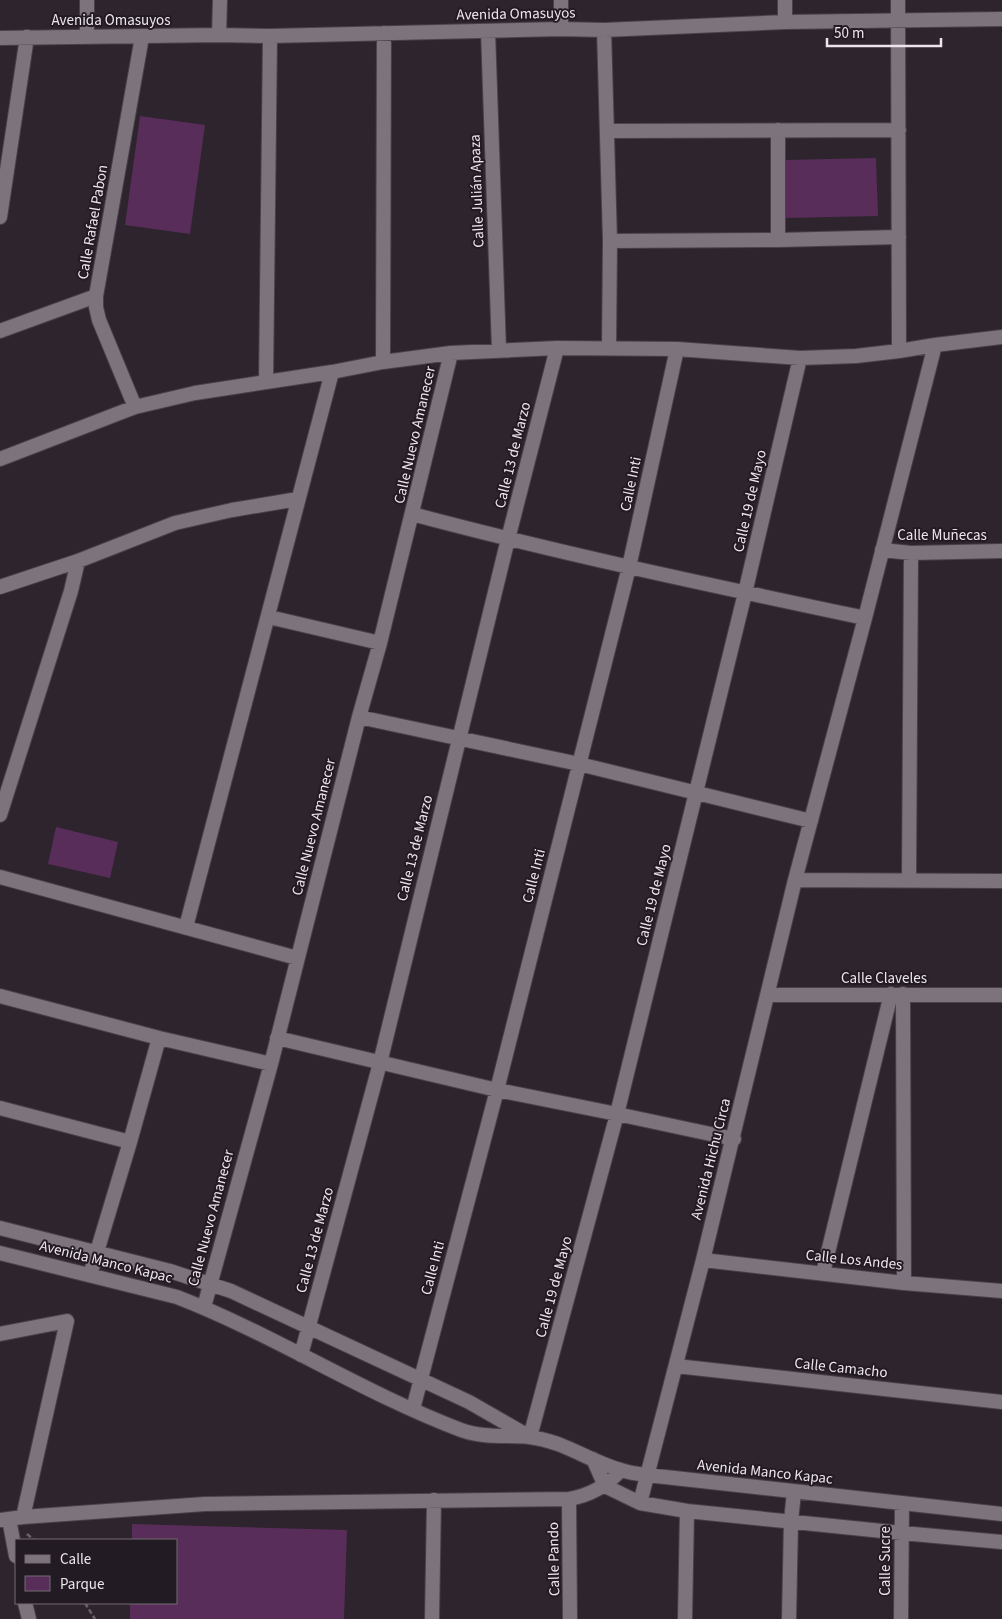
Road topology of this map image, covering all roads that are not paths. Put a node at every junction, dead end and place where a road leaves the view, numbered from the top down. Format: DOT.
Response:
graph roads {
  1 [pos="87,0"];
  2 [pos="220,0"];
  3 [pos="561,0"];
  4 [pos="785,0"];
  5 [pos="898,0"];
  6 [pos="1002,19"];
  7 [pos="898,20"];
  8 [pos="785,22"];
  9 [pos="561,29"];
  10 [pos="604,30"];
  11 [pos="488,31"];
  12 [pos="384,33"];
  13 [pos="219,35"];
  14 [pos="270,36"];
  15 [pos="27,37"];
  16 [pos="87,37"];
  17 [pos="142,37"];
  18 [pos="0,38"];
  19 [pos="778,130"];
  20 [pos="899,130"];
  21 [pos="607,131"];
  22 [pos="0,217"];
  23 [pos="899,237"];
  24 [pos="778,240"];
  25 [pos="610,241"];
  26 [pos="96,296"];
  27 [pos="0,331"];
  28 [pos="1002,338"];
  29 [pos="935,345"];
  30 [pos="557,348"];
  31 [pos="609,348"];
  32 [pos="678,349"];
  33 [pos="499,350"];
  34 [pos="898,351"];
  35 [pos="451,353"];
  36 [pos="800,358"];
  37 [pos="383,362"];
  38 [pos="332,372"];
  39 [pos="266,382"];
  40 [pos="135,407"];
  41 [pos="0,460"];
  42 [pos="298,499"];
  43 [pos="412,514"];
  44 [pos="508,539"];
  45 [pos="882,550"];
  46 [pos="1002,551"];
  47 [pos="911,553"];
  48 [pos="78,561"];
  49 [pos="629,567"];
  50 [pos="0,587"];
  51 [pos="745,593"];
  52 [pos="269,617"];
  53 [pos="865,618"];
  54 [pos="380,643"];
  55 [pos="359,717"];
  56 [pos="459,738"];
  57 [pos="579,764"];
  58 [pos="696,792"];
  59 [pos="0,815"];
  60 [pos="811,821"];
  61 [pos="0,877"];
  62 [pos="795,880"];
  63 [pos="909,880"];
  64 [pos="1002,881"];
  65 [pos="186,927"];
  66 [pos="297,958"];
  67 [pos="897,994"];
  68 [pos="1002,994"];
  69 [pos="767,995"];
  70 [pos="0,996"];
  71 [pos="159,1038"];
  72 [pos="277,1038"];
  73 [pos="380,1062"];
  74 [pos="271,1064"];
  75 [pos="497,1090"];
  76 [pos="0,1108"];
  77 [pos="617,1114"];
  78 [pos="734,1139"];
  79 [pos="130,1142"];
  80 [pos="0,1228"];
  81 [pos="0,1252"];
  82 [pos="97,1252"];
  83 [pos="704,1260"];
  84 [pos="823,1273"];
  85 [pos="90,1275"];
  86 [pos="904,1282"];
  87 [pos="210,1283"];
  88 [pos="1002,1290"];
  89 [pos="204,1307"];
  90 [pos="309,1327"];
  91 [pos="0,1334"];
  92 [pos="301,1355"];
  93 [pos="676,1366"];
  94 [pos="421,1379"];
  95 [pos="1002,1402"];
  96 [pos="413,1409"];
  97 [pos="530,1437"];
  98 [pos="593,1459"];
  99 [pos="621,1470"];
  100 [pos="647,1475"];
  101 [pos="605,1486"];
  102 [pos="794,1492"];
  103 [pos="569,1499"];
  104 [pos="434,1500"];
  105 [pos="640,1503"];
  106 [pos="902,1504"];
  107 [pos="687,1510"];
  108 [pos="1002,1514"];
  109 [pos="11,1519"];
  110 [pos="791,1521"];
  111 [pos="902,1533"];
  112 [pos="1002,1542"];
  113 [pos="15,1549"];
  114 [pos="26,1604"];
  115 [pos="29,1619"];
  116 [pos="432,1619"];
  117 [pos="570,1619"];
  118 [pos="684,1619"];
  119 [pos="789,1619"];
  120 [pos="901,1619"];
  1 -- 16 [label="street"];
  2 -- 13 [label="street"];
  3 -- 9 [label="street"];
  4 -- 8 [label="street"];
  5 -- 7 [label="street"];
  6 -- 7 [label="street, Avenida Omasuyos"];
  7 -- 8 [label="street, Avenida Omasuyos"];
  7 -- 20 [label="street"];
  8 -- 10 [label="street, Avenida Omasuyos"];
  9 -- 10 [label="street, Avenida Omasuyos"];
  9 -- 11 [label="street, Avenida Omasuyos"];
  10 -- 21 [label="street"];
  11 -- 12 [label="street, Avenida Omasuyos"];
  11 -- 33 [label="street, Calle Julián Apaza"];
  12 -- 14 [label="street, Avenida Omasuyos"];
  12 -- 37 [label="street"];
  13 -- 14 [label="street, Avenida Omasuyos"];
  13 -- 17 [label="street, Avenida Omasuyos"];
  14 -- 39 [label="street"];
  15 -- 16 [label="street, Avenida Omasuyos"];
  15 -- 18 [label="street, Avenida Omasuyos"];
  15 -- 22 [label="street"];
  16 -- 17 [label="street, Avenida Omasuyos"];
  17 -- 26 [label="street, Calle Rafael Pabon"];
  19 -- 20 [label="street"];
  19 -- 21 [label="street"];
  19 -- 24 [label="street"];
  20 -- 23 [label="street"];
  21 -- 25 [label="street"];
  23 -- 24 [label="street"];
  23 -- 34 [label="street"];
  24 -- 25 [label="street"];
  25 -- 31 [label="street"];
  26 -- 27 [label="street"];
  26 -- 40 [label="street, Calle Rafael Pabon"];
  28 -- 29 [label="street"];
  29 -- 34 [label="street"];
  29 -- 45 [label="street, Avenida Hichu Circa"];
  30 -- 31 [label="street"];
  30 -- 33 [label="street"];
  30 -- 44 [label="street, Calle 13 de Marzo"];
  31 -- 32 [label="street"];
  32 -- 36 [label="street"];
  32 -- 49 [label="street, Calle Inti"];
  33 -- 35 [label="street"];
  34 -- 36 [label="street"];
  35 -- 37 [label="street"];
  35 -- 43 [label="street, Calle Nuevo Amanecer"];
  36 -- 51 [label="street, Calle 19 de Mayo"];
  37 -- 38 [label="street"];
  38 -- 39 [label="street"];
  38 -- 42 [label="street"];
  39 -- 40 [label="street"];
  40 -- 41 [label="street"];
  42 -- 48 [label="street"];
  42 -- 52 [label="street"];
  43 -- 44 [label="street"];
  43 -- 54 [label="street, Calle Nuevo Amanecer"];
  44 -- 49 [label="street"];
  44 -- 56 [label="street, Calle 13 de Marzo"];
  45 -- 47 [label="street, Calle Muñecas"];
  45 -- 53 [label="street, Avenida Hichu Circa"];
  46 -- 47 [label="street, Calle Muñecas"];
  47 -- 63 [label="street"];
  48 -- 50 [label="street"];
  48 -- 59 [label="street"];
  49 -- 51 [label="street"];
  49 -- 57 [label="street, Calle Inti"];
  51 -- 53 [label="street"];
  51 -- 58 [label="street, Calle 19 de Mayo"];
  52 -- 54 [label="street"];
  52 -- 65 [label="street"];
  53 -- 60 [label="street, Avenida Hichu Circa"];
  54 -- 55 [label="street, Calle Nuevo Amanecer"];
  55 -- 56 [label="street"];
  55 -- 66 [label="street, Calle Nuevo Amanecer"];
  56 -- 57 [label="street"];
  56 -- 73 [label="street, Calle 13 de Marzo"];
  57 -- 58 [label="street"];
  57 -- 75 [label="street, Calle Inti"];
  58 -- 60 [label="street"];
  58 -- 77 [label="street, Calle 19 de Mayo"];
  60 -- 62 [label="street, Avenida Hichu Circa"];
  61 -- 65 [label="street"];
  62 -- 63 [label="street"];
  62 -- 69 [label="street, Avenida Hichu Circa"];
  63 -- 64 [label="street"];
  65 -- 66 [label="street"];
  66 -- 72 [label="street, Calle Nuevo Amanecer"];
  67 -- 68 [label="street, Calle Claveles"];
  67 -- 69 [label="street, Calle Claveles"];
  67 -- 84 [label="street"];
  67 -- 86 [label="street"];
  69 -- 78 [label="street, Avenida Hichu Circa"];
  70 -- 71 [label="street"];
  71 -- 74 [label="street"];
  71 -- 79 [label="street"];
  72 -- 73 [label="street"];
  72 -- 74 [label="street, Calle Nuevo Amanecer"];
  73 -- 75 [label="street"];
  73 -- 90 [label="street, Calle 13 de Marzo"];
  74 -- 87 [label="street, Calle Nuevo Amanecer"];
  75 -- 77 [label="street"];
  75 -- 94 [label="street, Calle Inti"];
  76 -- 79 [label="street"];
  77 -- 78 [label="street"];
  77 -- 97 [label="street, Calle 19 de Mayo"];
  78 -- 83 [label="street, Avenida Hichu Circa"];
  79 -- 82 [label="street"];
  80 -- 82 [label="street"];
  81 -- 85 [label="street, Avenida Manco Kapac"];
  82 -- 85 [label="street"];
  82 -- 87 [label="street"];
  83 -- 84 [label="street, Calle Los Andes"];
  83 -- 93 [label="street, Avenida Hichu Circa"];
  84 -- 86 [label="street, Calle Los Andes"];
  85 -- 89 [label="street, Avenida Manco Kapac"];
  86 -- 88 [label="street, Calle Los Andes"];
  87 -- 89 [label="street, Calle Nuevo Amanecer"];
  87 -- 90 [label="street"];
  89 -- 92 [label="street, Avenida Manco Kapac"];
  90 -- 92 [label="street, Calle 13 de Marzo"];
  90 -- 94 [label="street"];
  91 -- 109 [label="street"];
  92 -- 96 [label="street, Avenida Manco Kapac"];
  93 -- 95 [label="street, Calle Camacho"];
  93 -- 100 [label="street, Avenida Hichu Circa"];
  94 -- 96 [label="street, Calle Inti"];
  94 -- 97 [label="street"];
  96 -- 97 [label="street, Avenida Manco Kapac"];
  97 -- 98 [label="street, Avenida Manco Kapac"];
  98 -- 99 [label="street, Avenida Manco Kapac"];
  98 -- 101 [label="street"];
  99 -- 100 [label="street, Avenida Manco Kapac"];
  99 -- 101 [label="street"];
  100 -- 102 [label="street, Avenida Manco Kapac"];
  100 -- 105 [label="street, Avenida Hichu Circa"];
  101 -- 103 [label="street"];
  101 -- 105 [label="street"];
  102 -- 106 [label="street, Avenida Manco Kapac"];
  102 -- 110 [label="street"];
  103 -- 104 [label="street"];
  103 -- 117 [label="street, Calle Pando"];
  104 -- 109 [label="street"];
  104 -- 116 [label="street"];
  105 -- 107 [label="street"];
  106 -- 108 [label="street, Avenida Manco Kapac"];
  106 -- 111 [label="street, Calle Sucre"];
  107 -- 110 [label="street"];
  107 -- 118 [label="street"];
  109 -- 113 [label="street"];
  110 -- 111 [label="street"];
  110 -- 119 [label="street"];
  111 -- 112 [label="street"];
  111 -- 120 [label="street, Calle Sucre"];
  114 -- 115 [label="street"];
}
